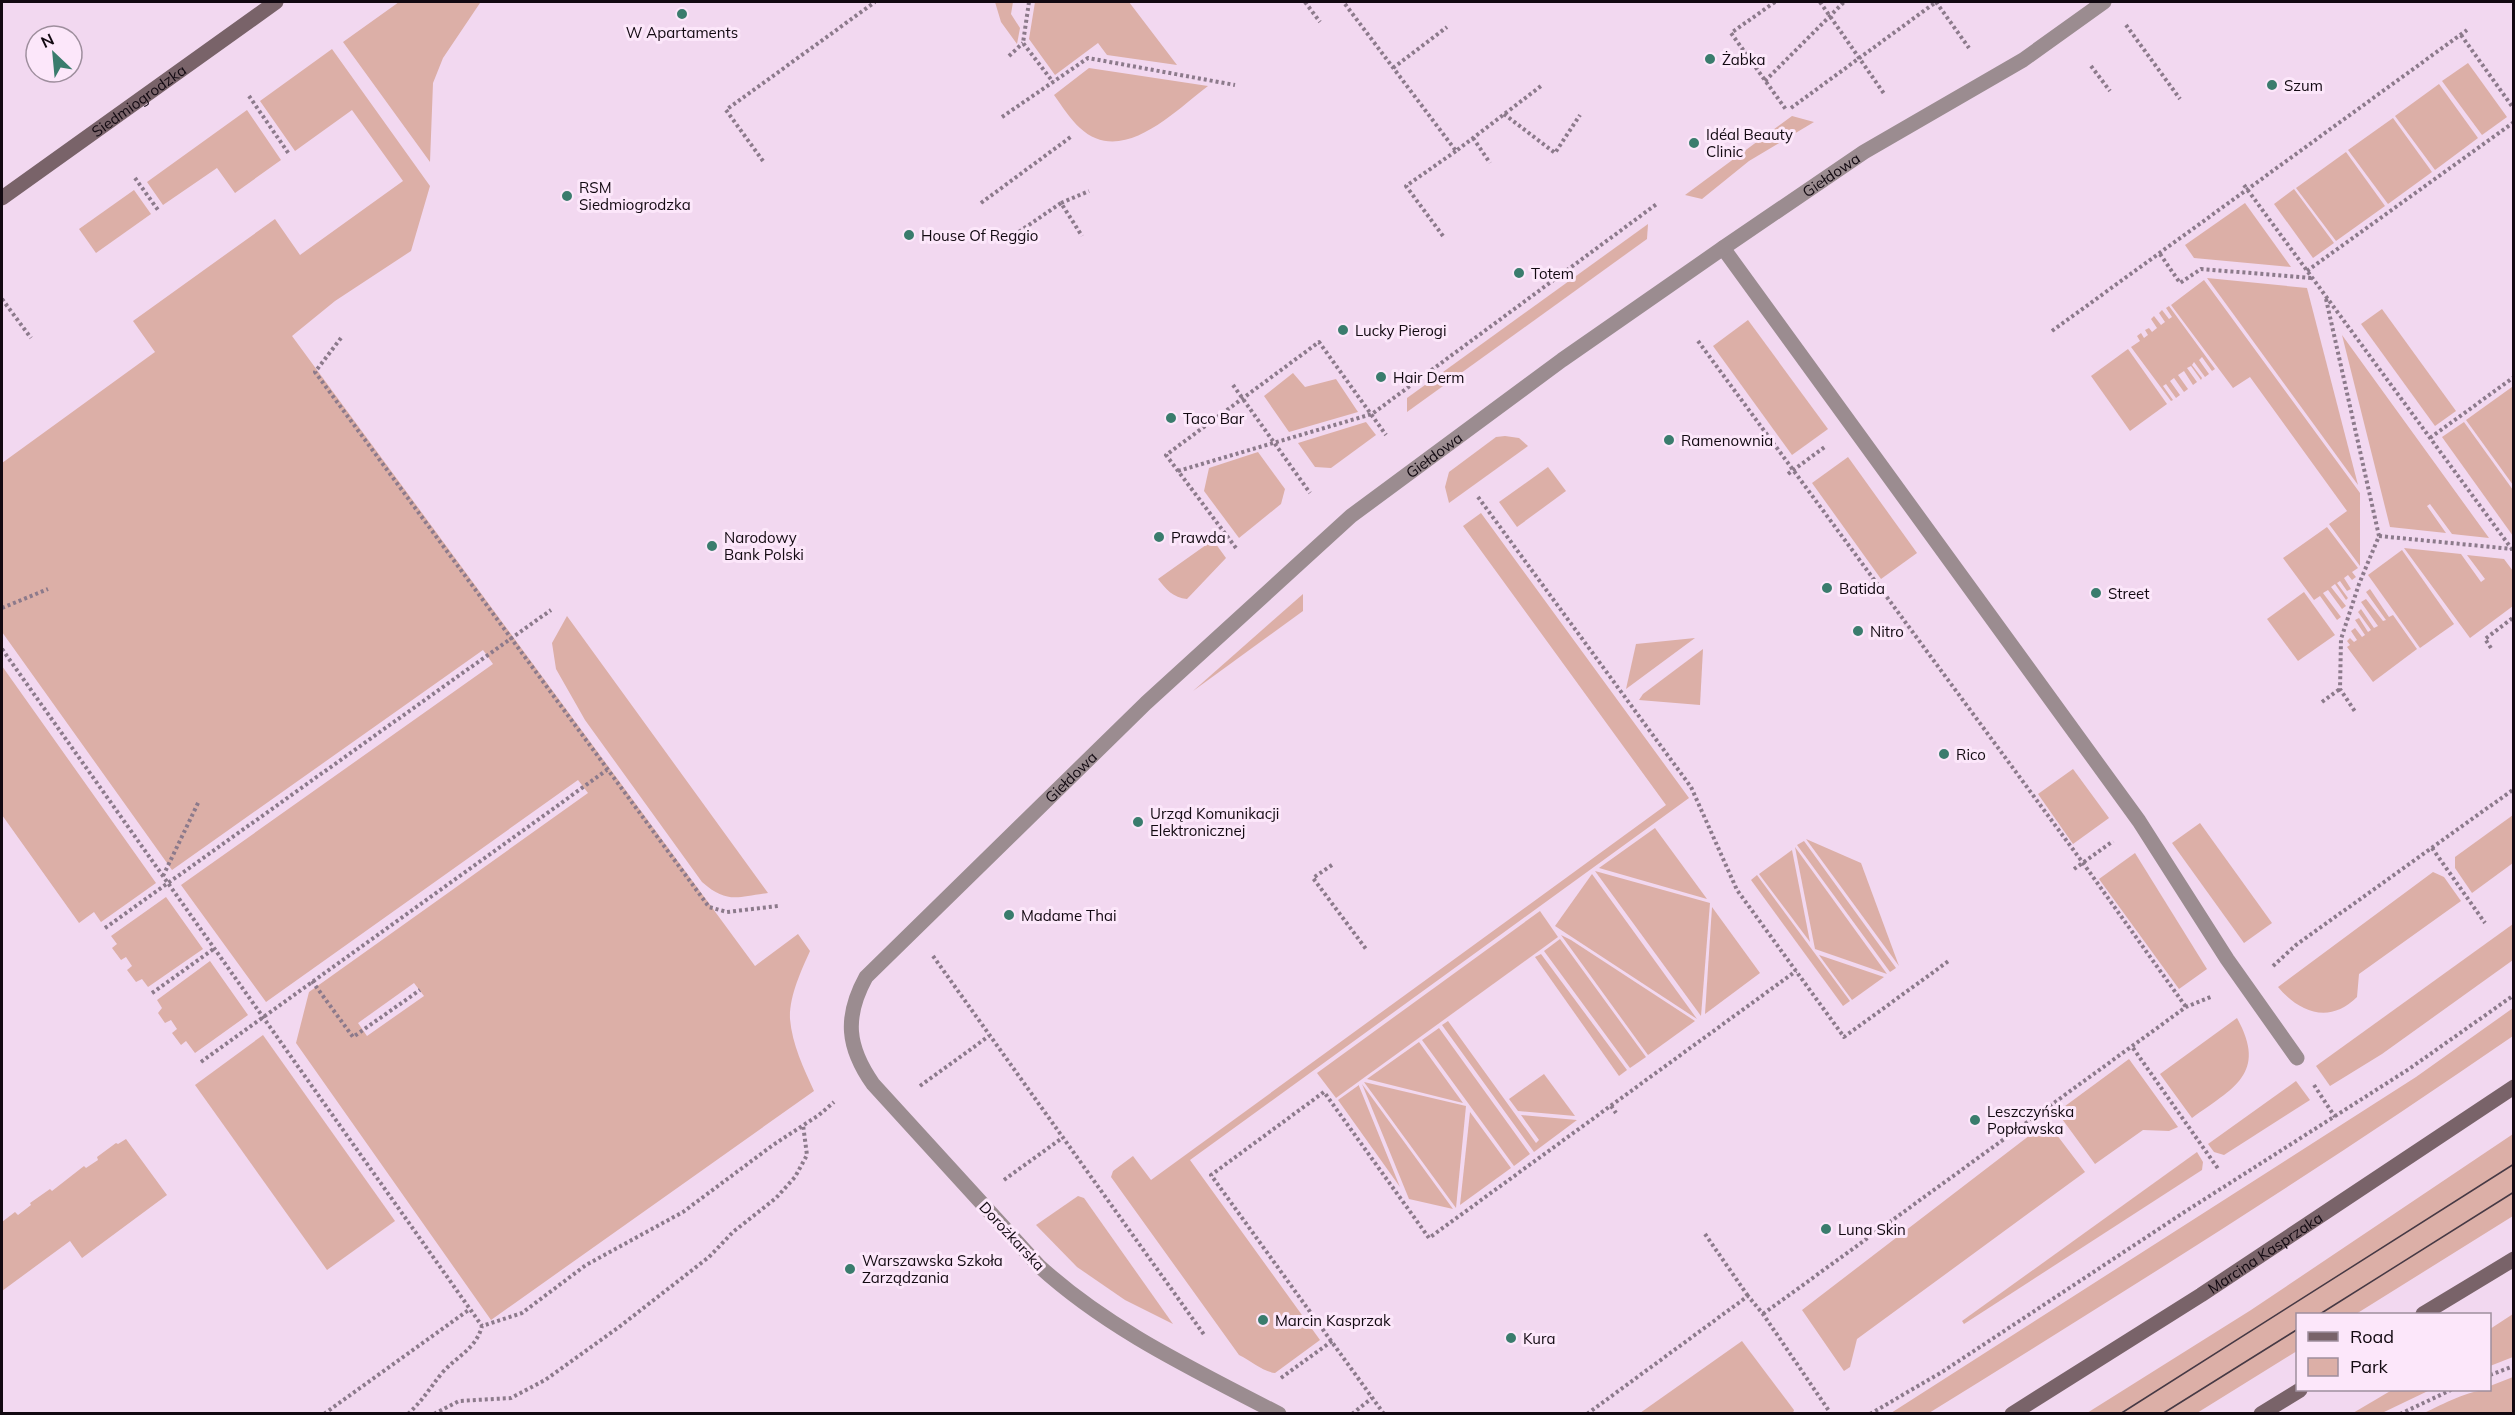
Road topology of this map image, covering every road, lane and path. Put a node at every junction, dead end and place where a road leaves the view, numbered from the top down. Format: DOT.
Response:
graph roads {
  1 [pos="276,2"];
  2 [pos="875,2"];
  3 [pos="1029,2"];
  4 [pos="1305,2"];
  5 [pos="1775,2"];
  6 [pos="1820,2"];
  7 [pos="1844,2"];
  8 [pos="1936,2"];
  9 [pos="2104,2"];
  10 [pos="1345,4"];
  11 [pos="1830,16"];
  12 [pos="2121,19"];
  13 [pos="1320,22"];
  14 [pos="1447,27"];
  15 [pos="2467,30"];
  16 [pos="2461,35"];
  17 [pos="1023,43"];
  18 [pos="1969,48"];
  19 [pos="1009,56"];
  20 [pos="1859,58"];
  21 [pos="2091,66"];
  22 [pos="1393,68"];
  23 [pos="1765,81"];
  24 [pos="1053,82"];
  25 [pos="1234,85"];
  26 [pos="1541,86"];
  27 [pos="2110,92"];
  28 [pos="1885,95"];
  29 [pos="249,96"];
  30 [pos="2180,99"];
  31 [pos="2514,108"];
  32 [pos="1503,114"];
  33 [pos="1580,115"];
  34 [pos="1002,117"];
  35 [pos="2514,122"];
  36 [pos="1072,136"];
  37 [pos="1473,138"];
  38 [pos="1456,151"];
  39 [pos="289,154"];
  40 [pos="763,161"];
  41 [pos="1490,163"];
  42 [pos="135,178"];
  43 [pos="2244,185"];
  44 [pos="2247,190"];
  45 [pos="1089,191"];
  46 [pos="2,198"];
  47 [pos="981,203"];
  48 [pos="1061,203"];
  49 [pos="1658,203"];
  50 [pos="158,210"];
  51 [pos="2200,217"];
  52 [pos="2203,222"];
  53 [pos="1082,236"];
  54 [pos="1443,236"];
  55 [pos="1004,242"];
  56 [pos="1723,248"];
  57 [pos="2160,254"];
  58 [pos="2307,271"];
  59 [pos="2312,278"];
  60 [pos="2325,295"];
  61 [pos="2,299"];
  62 [pos="2052,331"];
  63 [pos="31,338"];
  64 [pos="341,338"];
  65 [pos="1698,341"];
  66 [pos="2514,377"];
  67 [pos="1233,385"];
  68 [pos="1242,398"];
  69 [pos="1372,414"];
  70 [pos="1854,426"];
  71 [pos="1386,435"];
  72 [pos="2430,438"];
  73 [pos="1274,444"];
  74 [pos="1794,470"];
  75 [pos="1178,471"];
  76 [pos="1788,474"];
  77 [pos="1310,493"];
  78 [pos="1478,497"];
  79 [pos="2379,536"];
  80 [pos="1236,548"];
  81 [pos="2513,550"];
  82 [pos="48,589"];
  83 [pos="2,608"];
  84 [pos="551,610"];
  85 [pos="2514,617"];
  86 [pos="511,639"];
  87 [pos="2491,648"];
  88 [pos="2,649"];
  89 [pos="2340,689"];
  90 [pos="2322,702"];
  91 [pos="2356,713"];
  92 [pos="607,770"];
  93 [pos="2514,789"];
  94 [pos="199,801"];
  95 [pos="2139,821"];
  96 [pos="2432,848"];
  97 [pos="2083,863"];
  98 [pos="1332,865"];
  99 [pos="2074,869"];
  100 [pos="163,876"];
  101 [pos="168,884"];
  102 [pos="778,906"];
  103 [pos="2485,923"];
  104 [pos="105,928"];
  105 [pos="215,948"];
  106 [pos="928,948"];
  107 [pos="1366,949"];
  108 [pos="1950,960"];
  109 [pos="1796,971"];
  110 [pos="312,981"];
  111 [pos="2243,983"];
  112 [pos="420,990"];
  113 [pos="152,993"];
  114 [pos="2514,995"];
  115 [pos="2186,1008"];
  116 [pos="851,1012"];
  117 [pos="264,1016"];
  118 [pos="989,1035"];
  119 [pos="2133,1048"];
  120 [pos="2297,1058"];
  121 [pos="201,1062"];
  122 [pos="2514,1087"];
  123 [pos="912,1092"];
  124 [pos="834,1102"];
  125 [pos="1611,1106"];
  126 [pos="1616,1113"];
  127 [pos="2336,1117"];
  128 [pos="803,1125"];
  129 [pos="1062,1138"];
  130 [pos="2219,1170"];
  131 [pos="995,1186"];
  132 [pos="1705,1234"];
  133 [pos="2514,1259"];
  134 [pos="1748,1296"];
  135 [pos="470,1309"];
  136 [pos="2425,1313"];
  137 [pos="1764,1314"];
  138 [pos="482,1326"];
  139 [pos="1208,1341"];
  140 [pos="1332,1341"];
  141 [pos="2514,1366"];
  142 [pos="2491,1375"];
  143 [pos="1276,1382"];
  144 [pos="2297,1391"];
  145 [pos="2447,1391"];
  146 [pos="1243,1395"];
  147 [pos="1372,1398"];
  148 [pos="1829,1411"];
  149 [pos="324,1413"];
  150 [pos="408,1413"];
  151 [pos="434,1413"];
  152 [pos="1250,1413"];
  153 [pos="1279,1413"];
  154 [pos="1352,1413"];
  155 [pos="1384,1413"];
  156 [pos="1587,1413"];
  157 [pos="1869,1413"];
  158 [pos="2012,1413"];
  159 [pos="2261,1413"];
  160 [pos="2400,1413"];
  1 -- 46 [label="main road, Siedmiogrodzka"];
  2 -- 40 [label="path"];
  3 -- 17 [label="path"];
  4 -- 13 [label="path"];
  5 -- 23 [label="path"];
  6 -- 11 [label="path"];
  7 -- 11 [label="path"];
  8 -- 18 [label="path"];
  8 -- 20 [label="path"];
  9 -- 56 [label="street, Giełdowa"];
  10 -- 22 [label="path"];
  11 -- 20 [label="path"];
  11 -- 23 [label="path"];
  12 -- 30 [label="path"];
  14 -- 22 [label="path"];
  15 -- 16 [label="path"];
  16 -- 31 [label="path"];
  16 -- 44 [label="path"];
  17 -- 19 [label="path"];
  17 -- 24 [label="path"];
  20 -- 23 [label="path"];
  20 -- 28 [label="path"];
  21 -- 27 [label="path"];
  22 -- 38 [label="path"];
  24 -- 25 [label="path"];
  24 -- 34 [label="path"];
  26 -- 32 [label="path"];
  29 -- 39 [label="path"];
  32 -- 33 [label="path"];
  32 -- 37 [label="path"];
  35 -- 58 [label="path"];
  36 -- 47 [label="path"];
  37 -- 38 [label="path"];
  37 -- 41 [label="path"];
  38 -- 54 [label="path"];
  42 -- 50 [label="path"];
  43 -- 44 [label="path"];
  44 -- 52 [label="path"];
  44 -- 58 [label="path"];
  45 -- 48 [label="path"];
  48 -- 53 [label="path"];
  48 -- 55 [label="path"];
  49 -- 69 [label="path"];
  51 -- 52 [label="path"];
  52 -- 57 [label="path"];
  56 -- 70 [label="street"];
  56 -- 116 [label="street, Giełdowa"];
  57 -- 59 [label="path"];
  57 -- 62 [label="path"];
  58 -- 59 [label="path"];
  59 -- 60 [label="path"];
  60 -- 72 [label="path"];
  60 -- 79 [label="path"];
  61 -- 63 [label="path"];
  64 -- 86 [label="path"];
  65 -- 74 [label="path"];
  66 -- 72 [label="path"];
  67 -- 68 [label="path"];
  68 -- 69 [label="path"];
  68 -- 73 [label="path"];
  68 -- 75 [label="path"];
  69 -- 71 [label="path"];
  69 -- 73 [label="path"];
  70 -- 74 [label="path"];
  70 -- 95 [label="street"];
  72 -- 81 [label="path"];
  73 -- 75 [label="path"];
  73 -- 77 [label="path"];
  74 -- 76 [label="path"];
  74 -- 97 [label="path"];
  75 -- 80 [label="path"];
  78 -- 109 [label="path"];
  79 -- 81 [label="path"];
  79 -- 89 [label="path"];
  82 -- 83 [label="path"];
  84 -- 86 [label="path"];
  85 -- 87 [label="path"];
  86 -- 92 [label="path"];
  86 -- 101 [label="path"];
  88 -- 100 [label="path"];
  89 -- 90 [label="path"];
  89 -- 91 [label="path"];
  92 -- 102 [label="path"];
  92 -- 110 [label="path"];
  93 -- 96 [label="path"];
  94 -- 100 [label="path"];
  95 -- 97 [label="path"];
  95 -- 111 [label="street"];
  96 -- 103 [label="path"];
  96 -- 111 [label="path"];
  97 -- 99 [label="path"];
  97 -- 115 [label="path"];
  98 -- 107 [label="path"];
  100 -- 101 [label="path"];
  101 -- 104 [label="path"];
  101 -- 105 [label="path"];
  105 -- 113 [label="path"];
  105 -- 117 [label="path"];
  106 -- 118 [label="path"];
  108 -- 109 [label="path"];
  109 -- 125 [label="path"];
  110 -- 112 [label="path"];
  110 -- 117 [label="path"];
  111 -- 115 [label="path"];
  111 -- 120 [label="street"];
  114 -- 127 [label="path"];
  115 -- 119 [label="path"];
  116 -- 146 [label="street, Dorożkarska"];
  117 -- 121 [label="path"];
  117 -- 135 [label="path"];
  118 -- 123 [label="path"];
  118 -- 129 [label="path"];
  119 -- 130 [label="path"];
  119 -- 137 [label="path"];
  120 -- 127 [label="path"];
  122 -- 158 [label="main road, Marcina Kasprzaka"];
  124 -- 128 [label="path"];
  125 -- 126 [label="path"];
  125 -- 140 [label="path"];
  127 -- 157 [label="path"];
  128 -- 138 [label="path"];
  128 -- 151 [label="path"];
  129 -- 131 [label="path"];
  129 -- 139 [label="path"];
  132 -- 134 [label="path"];
  133 -- 136 [label="main road"];
  134 -- 137 [label="path"];
  134 -- 156 [label="path"];
  135 -- 138 [label="path"];
  135 -- 149 [label="path"];
  137 -- 148 [label="path"];
  138 -- 150 [label="path"];
  140 -- 143 [label="path"];
  140 -- 147 [label="path"];
  141 -- 142 [label="path"];
  144 -- 159 [label="main road"];
  145 -- 160 [label="path"];
  146 -- 152 [label="street"];
  146 -- 153 [label="street, Dorożkarska"];
  147 -- 154 [label="path"];
  147 -- 155 [label="path"];
}
